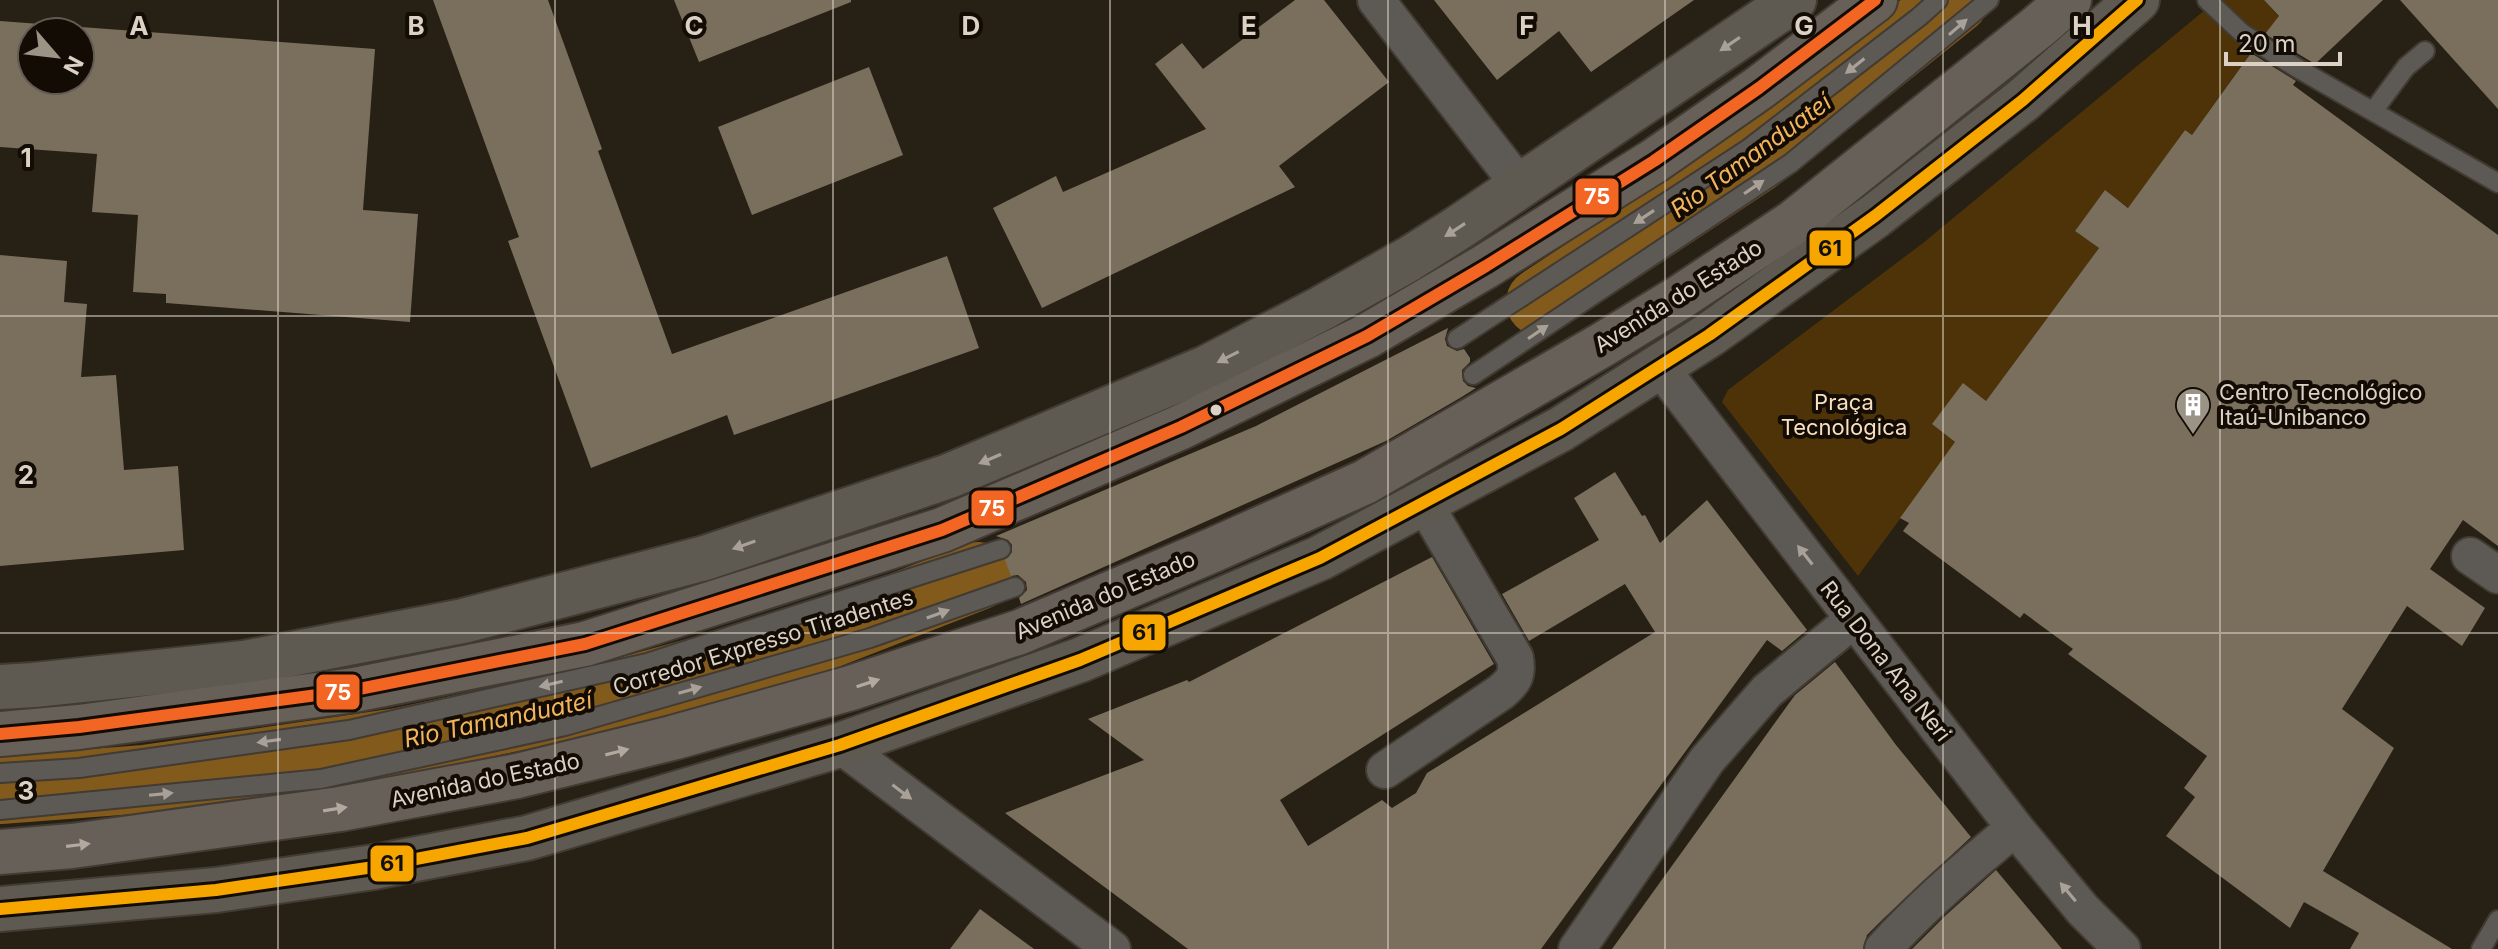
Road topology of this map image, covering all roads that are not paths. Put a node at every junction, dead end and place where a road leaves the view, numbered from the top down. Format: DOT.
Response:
graph roads {
  1 [pos="1376,0"];
  2 [pos="1794,0"];
  3 [pos="1875,0"];
  4 [pos="1938,0"];
  5 [pos="1989,0"];
  6 [pos="2069,0"];
  7 [pos="2137,0"];
  8 [pos="2207,0"];
  9 [pos="2425,51"];
  10 [pos="2374,110"];
  11 [pos="2498,183"];
  12 [pos="1520,186"];
  13 [pos="1457,339"];
  14 [pos="1659,366"];
  15 [pos="1473,375"];
  16 [pos="1424,503"];
  17 [pos="1001,549"];
  18 [pos="1015,587"];
  19 [pos="1854,619"];
  20 [pos="0,687"];
  21 [pos="0,734"];
  22 [pos="840,745"];
  23 [pos="1385,770"];
  24 [pos="0,773"];
  25 [pos="0,810"];
  26 [pos="2015,828"];
  27 [pos="0,852"];
  28 [pos="0,909"];
  29 [pos="2498,920"];
  30 [pos="1112,949"];
  31 [pos="1577,949"];
  32 [pos="1883,949"];
  33 [pos="2122,949"];
  34 [pos="2481,949"];
  1 -- 12 [label="street"];
  2 -- 12 [label="main road, one-way"];
  3 -- 21 [label="highway"];
  4 -- 13 [label="lane, one-way"];
  15 -- 5 [label="lane, one-way"];
  27 -- 6 [label="highway, Avenida do Estado, one-way"];
  7 -- 14 [label="main road, Avenida do Estado"];
  8 -- 10 [label="lane"];
  9 -- 10 [label="lane"];
  10 -- 11 [label="lane"];
  12 -- 20 [label="main road, one-way"];
  14 -- 16 [label="main road, Avenida do Estado"];
  19 -- 14 [label="street, Rua Dona Ana Neri, one-way"];
  16 -- 22 [label="main road, Avenida do Estado"];
  16 -- 23 [label="street"];
  17 -- 24 [label="lane, Corredor Expresso Tiradentes, one-way"];
  25 -- 18 [label="lane, Corredor Expresso Tiradentes, one-way"];
  19 -- 26 [label="street, Rua Dona Ana Neri"];
  19 -- 31 [label="street"];
  22 -- 28 [label="main road, Avenida do Estado"];
  22 -- 30 [label="street, one-way"];
  26 -- 32 [label="street"];
  33 -- 26 [label="street, Rua Dona Ana Neri, one-way"];
  29 -- 34 [label="lane"];
}
